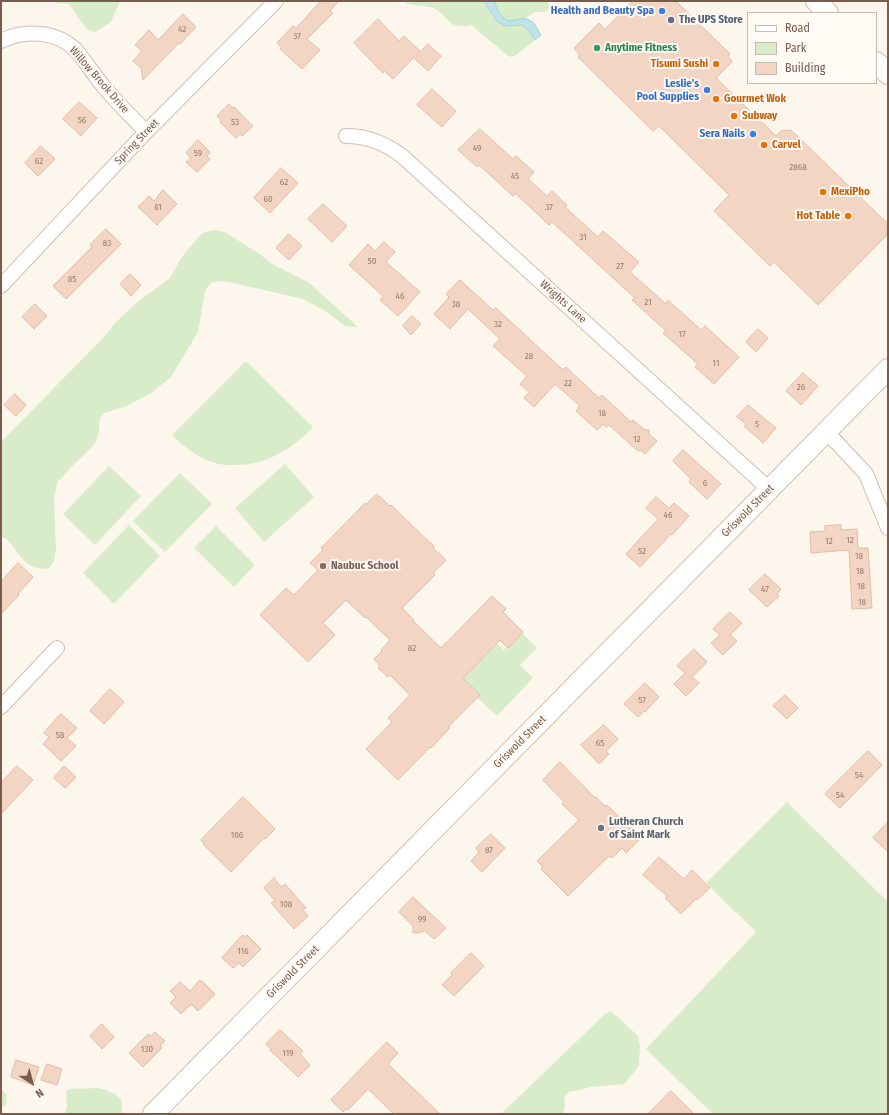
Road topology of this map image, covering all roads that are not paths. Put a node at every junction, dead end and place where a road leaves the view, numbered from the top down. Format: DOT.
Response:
graph roads {
  1 [pos="276,1"];
  2 [pos="816,1"];
  3 [pos="827,12"];
  4 [pos="1,41"];
  5 [pos="877,63"];
  6 [pos="888,74"];
  7 [pos="146,132"];
  8 [pos="346,136"];
  9 [pos="1,286"];
  10 [pos="888,369"];
  11 [pos="826,432"];
  12 [pos="769,489"];
  13 [pos="888,528"];
  14 [pos="57,648"];
  15 [pos="1,707"];
  16 [pos="153,1114"];
  1 -- 7 [label="street, Spring Street"];
  2 -- 3 [label="main road"];
  4 -- 7 [label="street, Willow Brook Drive"];
  5 -- 6 [label="main road"];
  7 -- 9 [label="street, Spring Street"];
  8 -- 12 [label="street, Wrights Lane"];
  10 -- 11 [label="main road, Griswold Street"];
  11 -- 12 [label="main road, Griswold Street"];
  11 -- 13 [label="street"];
  12 -- 16 [label="main road, Griswold Street"];
  14 -- 15 [label="street"];
}
